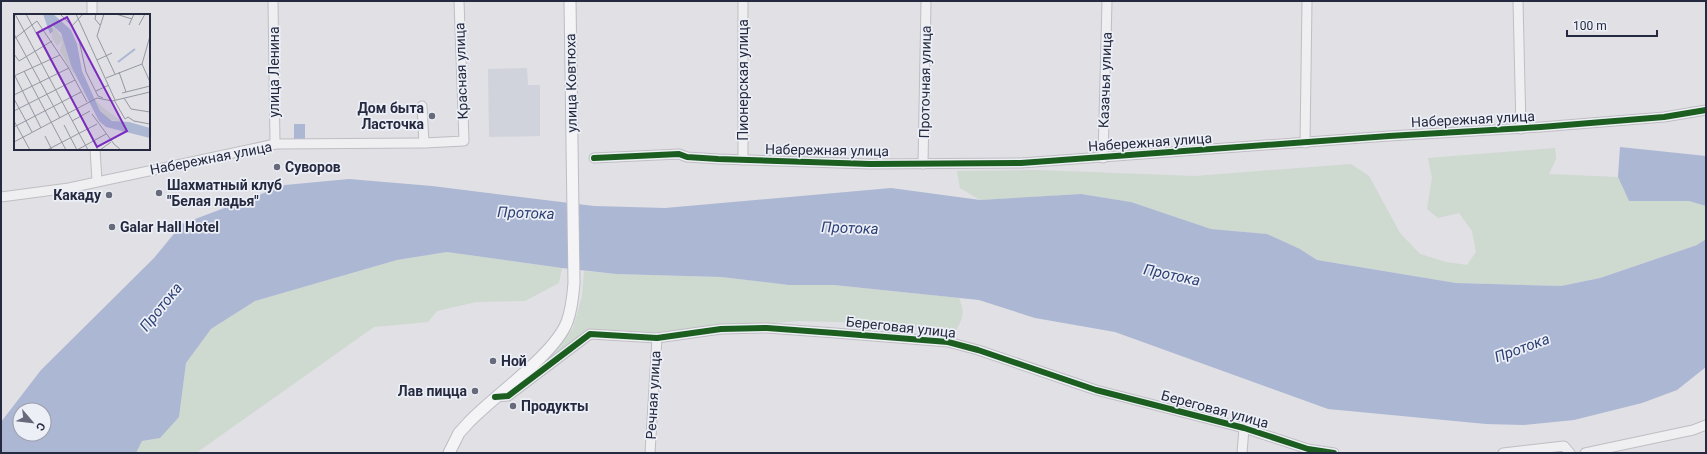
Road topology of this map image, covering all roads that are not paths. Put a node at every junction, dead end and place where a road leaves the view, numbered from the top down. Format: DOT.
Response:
graph roads {
  1 [pos="92,1"];
  2 [pos="273,1"];
  3 [pos="459,1"];
  4 [pos="570,1"];
  5 [pos="743,1"];
  6 [pos="926,1"];
  7 [pos="1107,1"];
  8 [pos="1307,1"];
  9 [pos="1518,1"];
  10 [pos="92,14"];
  11 [pos="422,106"];
  12 [pos="1706,110"];
  13 [pos="1521,128"];
  14 [pos="464,141"];
  15 [pos="1305,142"];
  16 [pos="424,143"];
  17 [pos="274,144"];
  18 [pos="96,150"];
  19 [pos="594,158"];
  20 [pos="1102,158"];
  21 [pos="743,160"];
  22 [pos="923,164"];
  23 [pos="97,181"];
  24 [pos="1,197"];
  25 [pos="657,338"];
  26 [pos="495,397"];
  27 [pos="1706,425"];
  28 [pos="1244,428"];
  29 [pos="449,453"];
  30 [pos="650,453"];
  31 [pos="1242,453"];
  32 [pos="1334,453"];
  33 [pos="1503,453"];
  34 [pos="1570,453"];
  35 [pos="1585,453"];
  1 -- 10 [label="street"];
  2 -- 17 [label="street, улица Ленина"];
  3 -- 14 [label="street, Красная улица"];
  4 -- 26 [label="main road, улица Ковтюха"];
  5 -- 21 [label="street, Пионерская улица"];
  6 -- 22 [label="street, Проточная улица"];
  7 -- 20 [label="street, Казачья улица"];
  8 -- 15 [label="street"];
  9 -- 13 [label="street"];
  11 -- 16 [label="street"];
  12 -- 13 [label="street, Набережная улица"];
  13 -- 15 [label="street, Набережная улица"];
  14 -- 16 [label="street, Набережная улица"];
  15 -- 20 [label="street, Набережная улица"];
  16 -- 17 [label="street, Набережная улица"];
  17 -- 23 [label="street, Набережная улица"];
  18 -- 23 [label="street"];
  19 -- 21 [label="street, Набережная улица"];
  20 -- 22 [label="street, Набережная улица"];
  21 -- 22 [label="street, Набережная улица"];
  23 -- 24 [label="street, Набережная улица"];
  25 -- 26 [label="street, Береговая улица"];
  25 -- 28 [label="street, Береговая улица"];
  25 -- 30 [label="street, Речная улица"];
  26 -- 29 [label="main road"];
  27 -- 35 [label="street"];
  28 -- 31 [label="street"];
  28 -- 32 [label="street, Береговая улица"];
  33 -- 34 [label="street"];
}
